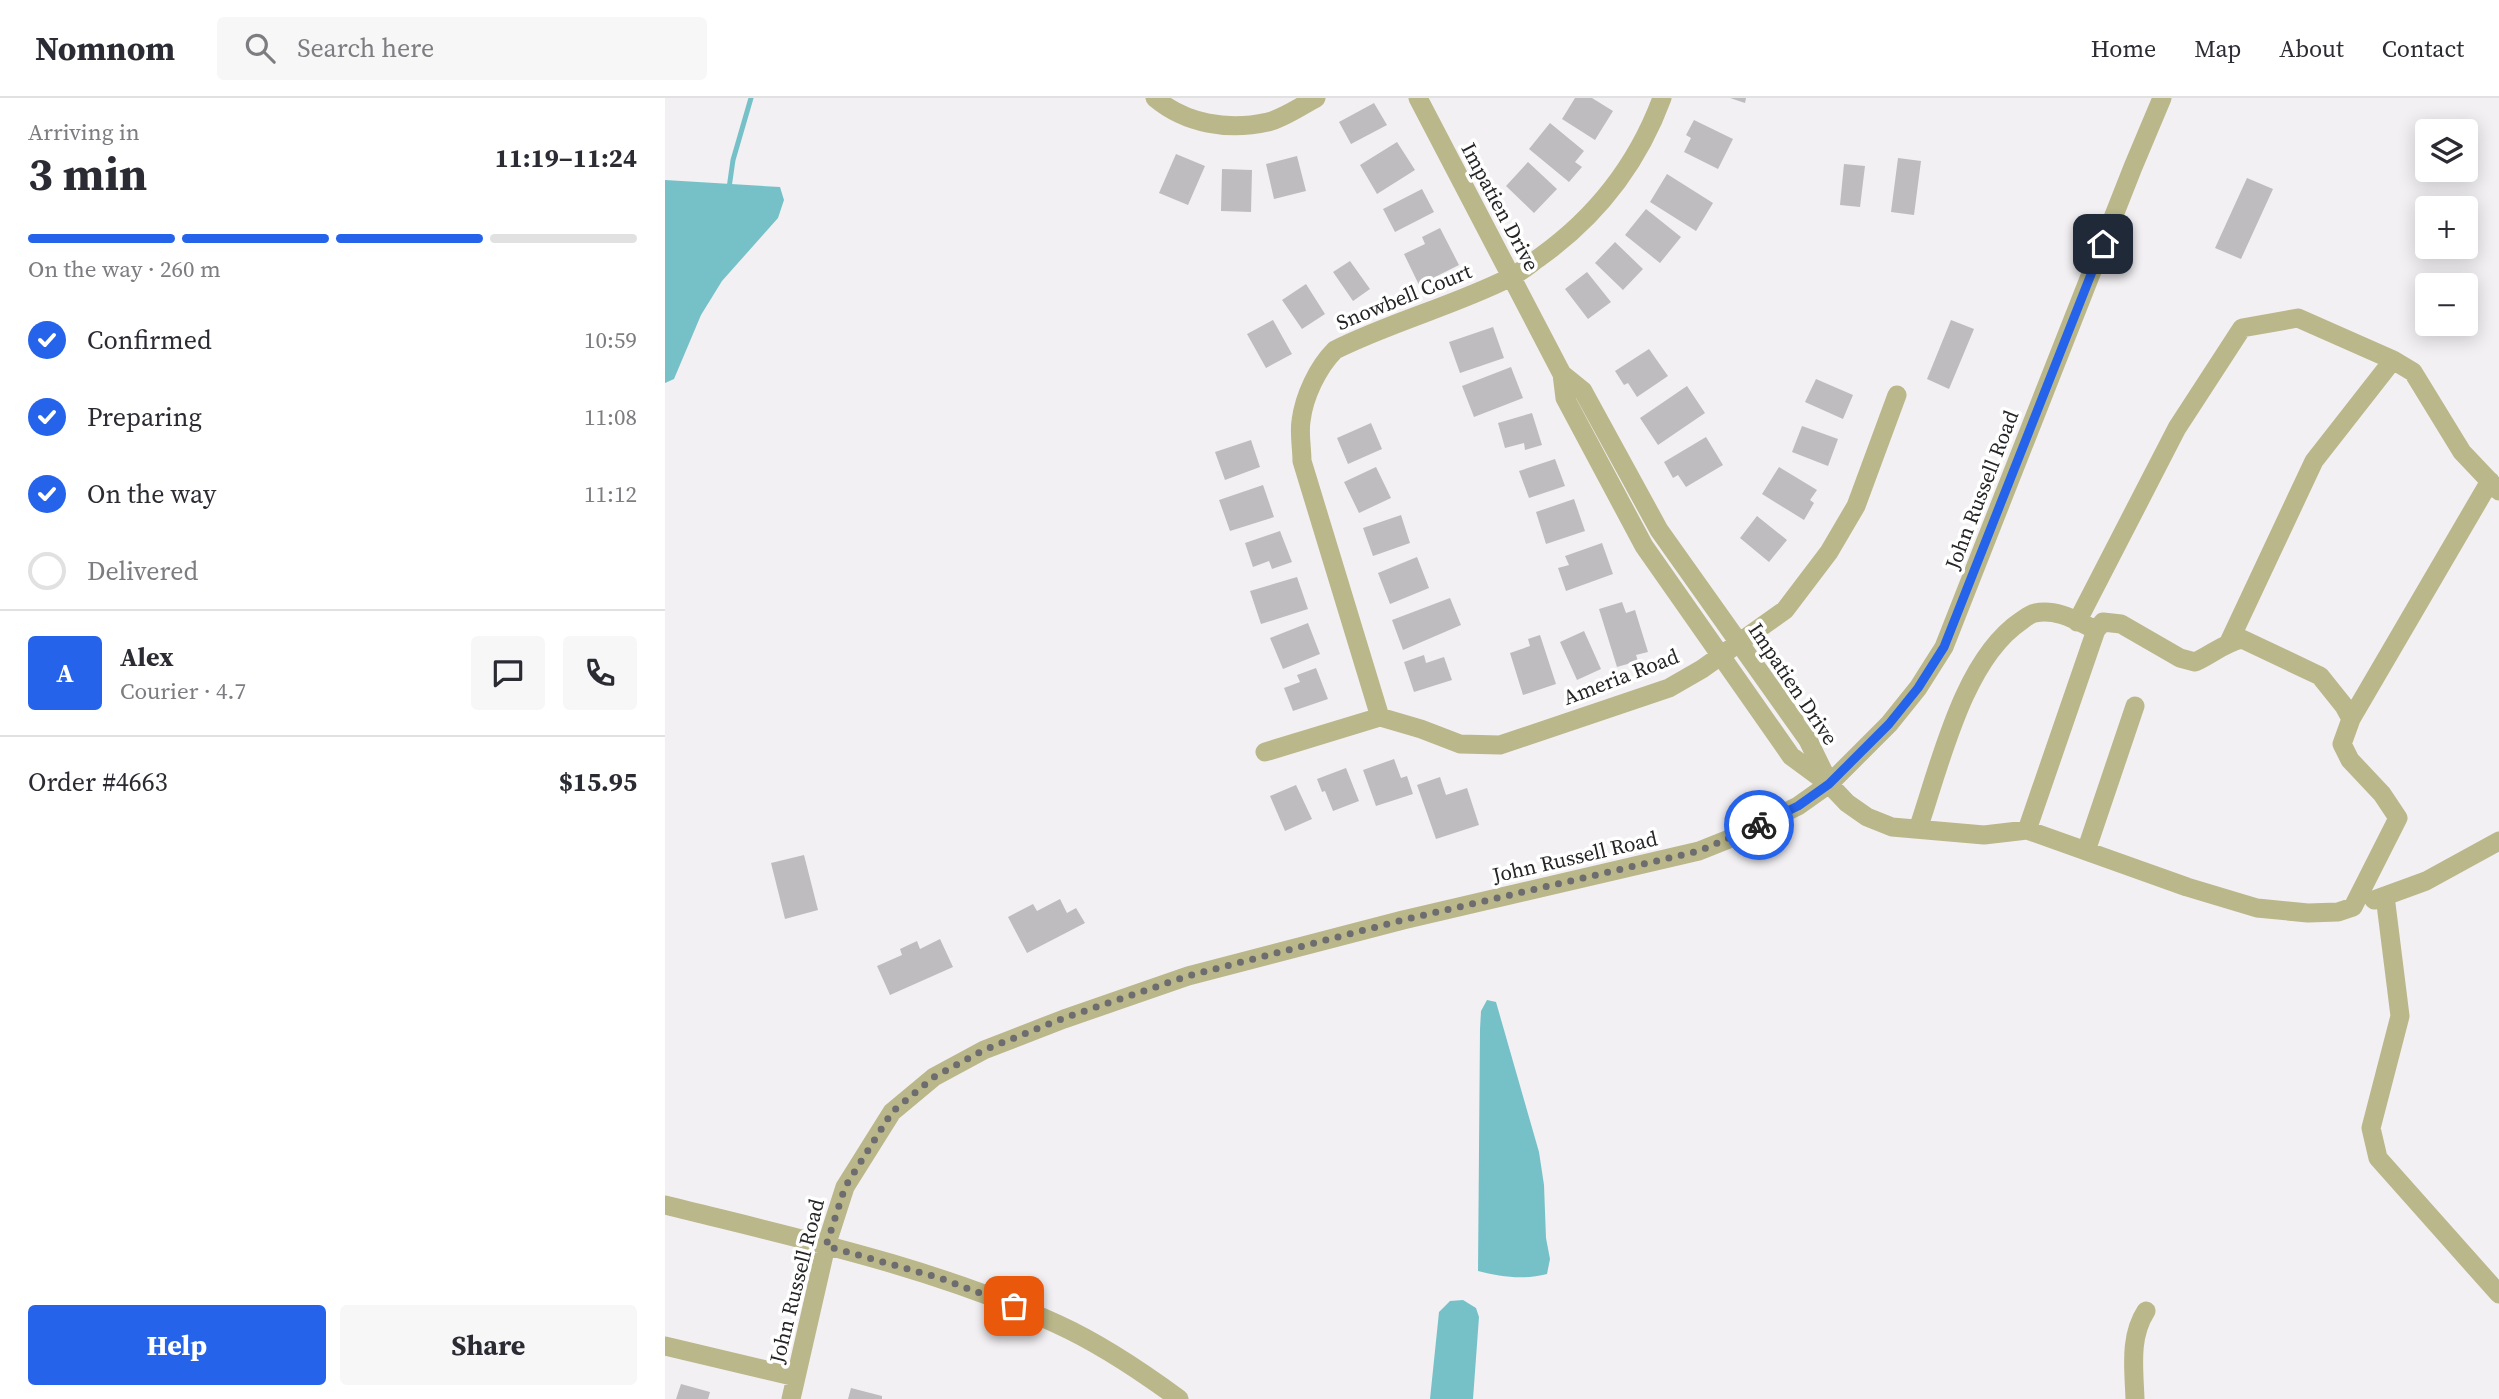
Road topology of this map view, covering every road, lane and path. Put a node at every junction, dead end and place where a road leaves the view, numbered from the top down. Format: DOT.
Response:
graph roads {
  1 [pos="1155,98"];
  2 [pos="1316,98"];
  3 [pos="1418,98"];
  4 [pos="1661,98"];
  5 [pos="2162,98"];
  6 [pos="1511,277"];
  7 [pos="2393,360"];
  8 [pos="1562,374"];
  9 [pos="1896,395"];
  10 [pos="2494,486"];
  11 [pos="2087,626"];
  12 [pos="2229,642"];
  13 [pos="1739,643"];
  14 [pos="1720,658"];
  15 [pos="2135,706"];
  16 [pos="1380,717"];
  17 [pos="2351,719"];
  18 [pos="1265,752"];
  19 [pos="1829,784"];
  20 [pos="1918,829"];
  21 [pos="2027,830"];
  22 [pos="2499,841"];
  23 [pos="2086,851"];
  24 [pos="2385,896"];
  25 [pos="2353,907"];
  26 [pos="665,1205"];
  27 [pos="826,1246"];
  28 [pos="2499,1294"];
  29 [pos="2146,1311"];
  30 [pos="665,1346"];
  31 [pos="796,1377"];
  32 [pos="791,1399"];
  33 [pos="1179,1399"];
  34 [pos="2135,1399"];
  1 -- 2 [label="street"];
  3 -- 6 [label="street, Impatien Drive"];
  4 -- 6 [label="street, Snowbell Court"];
  5 -- 19 [label="street, John Russell Road"];
  6 -- 8 [label="street, Impatien Drive"];
  6 -- 16 [label="street, Snowbell Court"];
  7 -- 10 [label="street"];
  7 -- 11 [label="street"];
  7 -- 12 [label="street"];
  8 -- 13 [label="street, Impatien Drive"];
  8 -- 14 [label="street, Impatien Drive"];
  9 -- 13 [label="street, Ameria Road"];
  10 -- 17 [label="street"];
  11 -- 12 [label="street"];
  11 -- 20 [label="street"];
  11 -- 21 [label="street"];
  12 -- 17 [label="street"];
  13 -- 14 [label="street, Ameria Road"];
  13 -- 19 [label="street, Impatien Drive"];
  14 -- 16 [label="street, Ameria Road"];
  14 -- 19 [label="street, Impatien Drive"];
  15 -- 23 [label="street"];
  16 -- 18 [label="street"];
  17 -- 25 [label="street"];
  19 -- 20 [label="street"];
  19 -- 27 [label="street, John Russell Road"];
  20 -- 21 [label="street"];
  21 -- 23 [label="street"];
  22 -- 24 [label="street"];
  23 -- 25 [label="street"];
  24 -- 25 [label="street"];
  24 -- 28 [label="street"];
  26 -- 27 [label="street"];
  27 -- 31 [label="street, John Russell Road"];
  27 -- 33 [label="street"];
  29 -- 34 [label="street"];
  30 -- 31 [label="street"];
  31 -- 32 [label="street, John Russell Road"];
}
